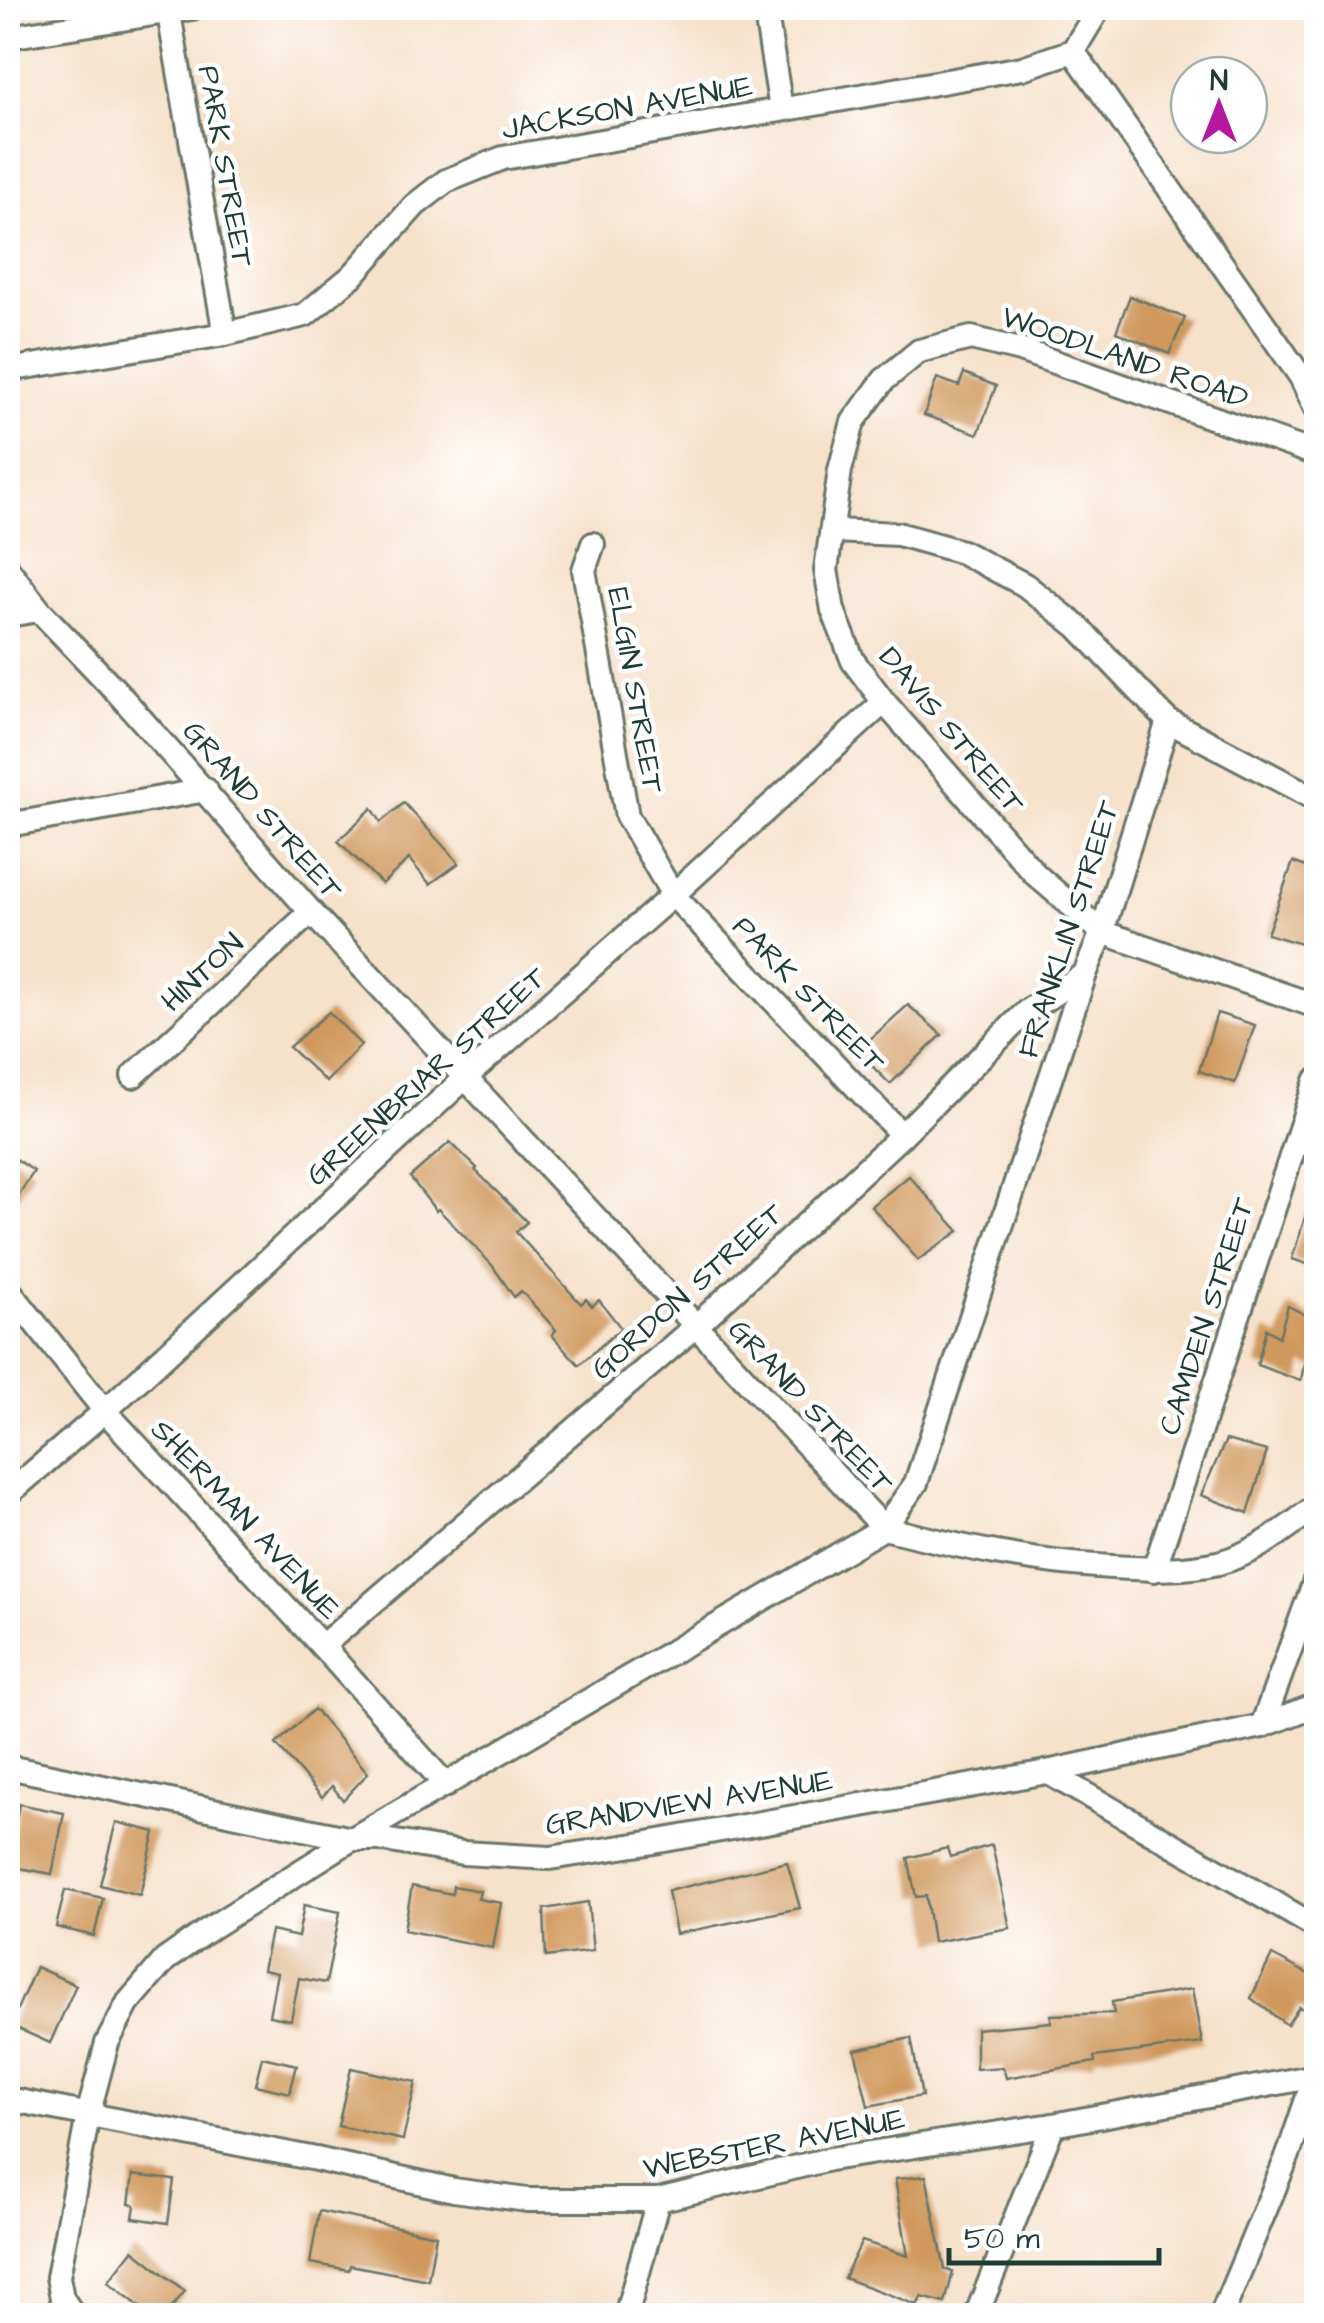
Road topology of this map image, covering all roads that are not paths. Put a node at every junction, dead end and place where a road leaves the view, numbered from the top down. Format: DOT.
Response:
graph roads {
  1 [pos="764,8"];
  2 [pos="1100,8"];
  3 [pos="176,9"];
  4 [pos="8,37"];
  5 [pos="1073,50"];
  6 [pos="781,109"];
  7 [pos="225,334"];
  8 [pos="972,338"];
  9 [pos="8,370"];
  10 [pos="1316,409"];
  11 [pos="1316,454"];
  12 [pos="833,530"];
  13 [pos="593,544"];
  14 [pos="8,568"];
  15 [pos="39,610"];
  16 [pos="8,615"];
  17 [pos="884,702"];
  18 [pos="1168,720"];
  19 [pos="206,790"];
  20 [pos="1316,799"];
  21 [pos="8,825"];
  22 [pos="673,895"];
  23 [pos="311,912"];
  24 [pos="1102,932"];
  25 [pos="1085,974"];
  26 [pos="1316,1006"];
  27 [pos="134,1076"];
  28 [pos="466,1077"];
  29 [pos="1316,1080"];
  30 [pos="902,1134"];
  31 [pos="8,1289"];
  32 [pos="696,1326"];
  33 [pos="105,1412"];
  34 [pos="8,1494"];
  35 [pos="1316,1506"];
  36 [pos="884,1528"];
  37 [pos="1154,1570"];
  38 [pos="1316,1578"];
  39 [pos="322,1646"];
  40 [pos="1316,1705"];
  41 [pos="1262,1726"];
  42 [pos="8,1767"];
  43 [pos="1047,1772"];
  44 [pos="446,1785"];
  45 [pos="352,1839"];
  46 [pos="1316,1927"];
  47 [pos="1316,2076"];
  48 [pos="8,2099"];
  49 [pos="88,2115"];
  50 [pos="1054,2125"];
  51 [pos="658,2200"];
  52 [pos="68,2306"];
  53 [pos="626,2316"];
  54 [pos="976,2316"];
  55 [pos="1221,2316"];
  1 -- 6 [label="street"];
  2 -- 5 [label="street"];
  3 -- 4 [label="street"];
  3 -- 7 [label="street, PARK STREET"];
  5 -- 6 [label="street, JACKSON AVENUE"];
  5 -- 10 [label="street"];
  6 -- 7 [label="street, JACKSON AVENUE"];
  7 -- 9 [label="street, JACKSON AVENUE"];
  8 -- 11 [label="street, WOODLAND ROAD"];
  8 -- 12 [label="street, DAVIS STREET"];
  12 -- 17 [label="street, DAVIS STREET"];
  12 -- 18 [label="street"];
  13 -- 22 [label="street, ELGIN STREET"];
  14 -- 15 [label="street, GRAND STREET"];
  15 -- 16 [label="street"];
  15 -- 19 [label="street, GRAND STREET"];
  17 -- 22 [label="street, GREENBRIAR STREET"];
  17 -- 24 [label="street, DAVIS STREET"];
  18 -- 20 [label="street"];
  18 -- 24 [label="street, FRANKLIN STREET"];
  19 -- 21 [label="street"];
  19 -- 23 [label="street, GRAND STREET"];
  22 -- 28 [label="street, GREENBRIAR STREET"];
  22 -- 30 [label="street, PARK STREET"];
  23 -- 27 [label="street, HINTON"];
  23 -- 28 [label="street, GRAND STREET"];
  24 -- 25 [label="street, FRANKLIN STREET"];
  24 -- 26 [label="street"];
  25 -- 30 [label="street, GORDON STREET"];
  25 -- 36 [label="street, FRANKLIN STREET"];
  28 -- 32 [label="street, GRAND STREET"];
  28 -- 33 [label="street, GREENBRIAR STREET"];
  29 -- 37 [label="street, CAMDEN STREET"];
  30 -- 32 [label="street, GORDON STREET"];
  31 -- 33 [label="street, SHERMAN AVENUE"];
  32 -- 36 [label="street, GRAND STREET"];
  32 -- 39 [label="street, GORDON STREET"];
  33 -- 34 [label="street, GREENBRIAR STREET"];
  33 -- 39 [label="street, SHERMAN AVENUE"];
  35 -- 37 [label="street"];
  36 -- 37 [label="street"];
  36 -- 44 [label="street, GRAND STREET"];
  38 -- 41 [label="street"];
  39 -- 44 [label="street, SHERMAN AVENUE"];
  40 -- 41 [label="street, GRANDVIEW AVENUE"];
  41 -- 43 [label="street, GRANDVIEW AVENUE"];
  42 -- 45 [label="street, GRANDVIEW AVENUE"];
  43 -- 45 [label="street, GRANDVIEW AVENUE"];
  43 -- 46 [label="street"];
  44 -- 45 [label="street, GRAND STREET"];
  45 -- 49 [label="street, GRAND STREET"];
  47 -- 50 [label="street, WEBSTER AVENUE"];
  47 -- 55 [label="street"];
  48 -- 49 [label="street, WEBSTER AVENUE"];
  49 -- 51 [label="street, WEBSTER AVENUE"];
  49 -- 52 [label="street, GRAND STREET"];
  50 -- 51 [label="street, WEBSTER AVENUE"];
  50 -- 54 [label="street"];
  51 -- 53 [label="street"];
}
